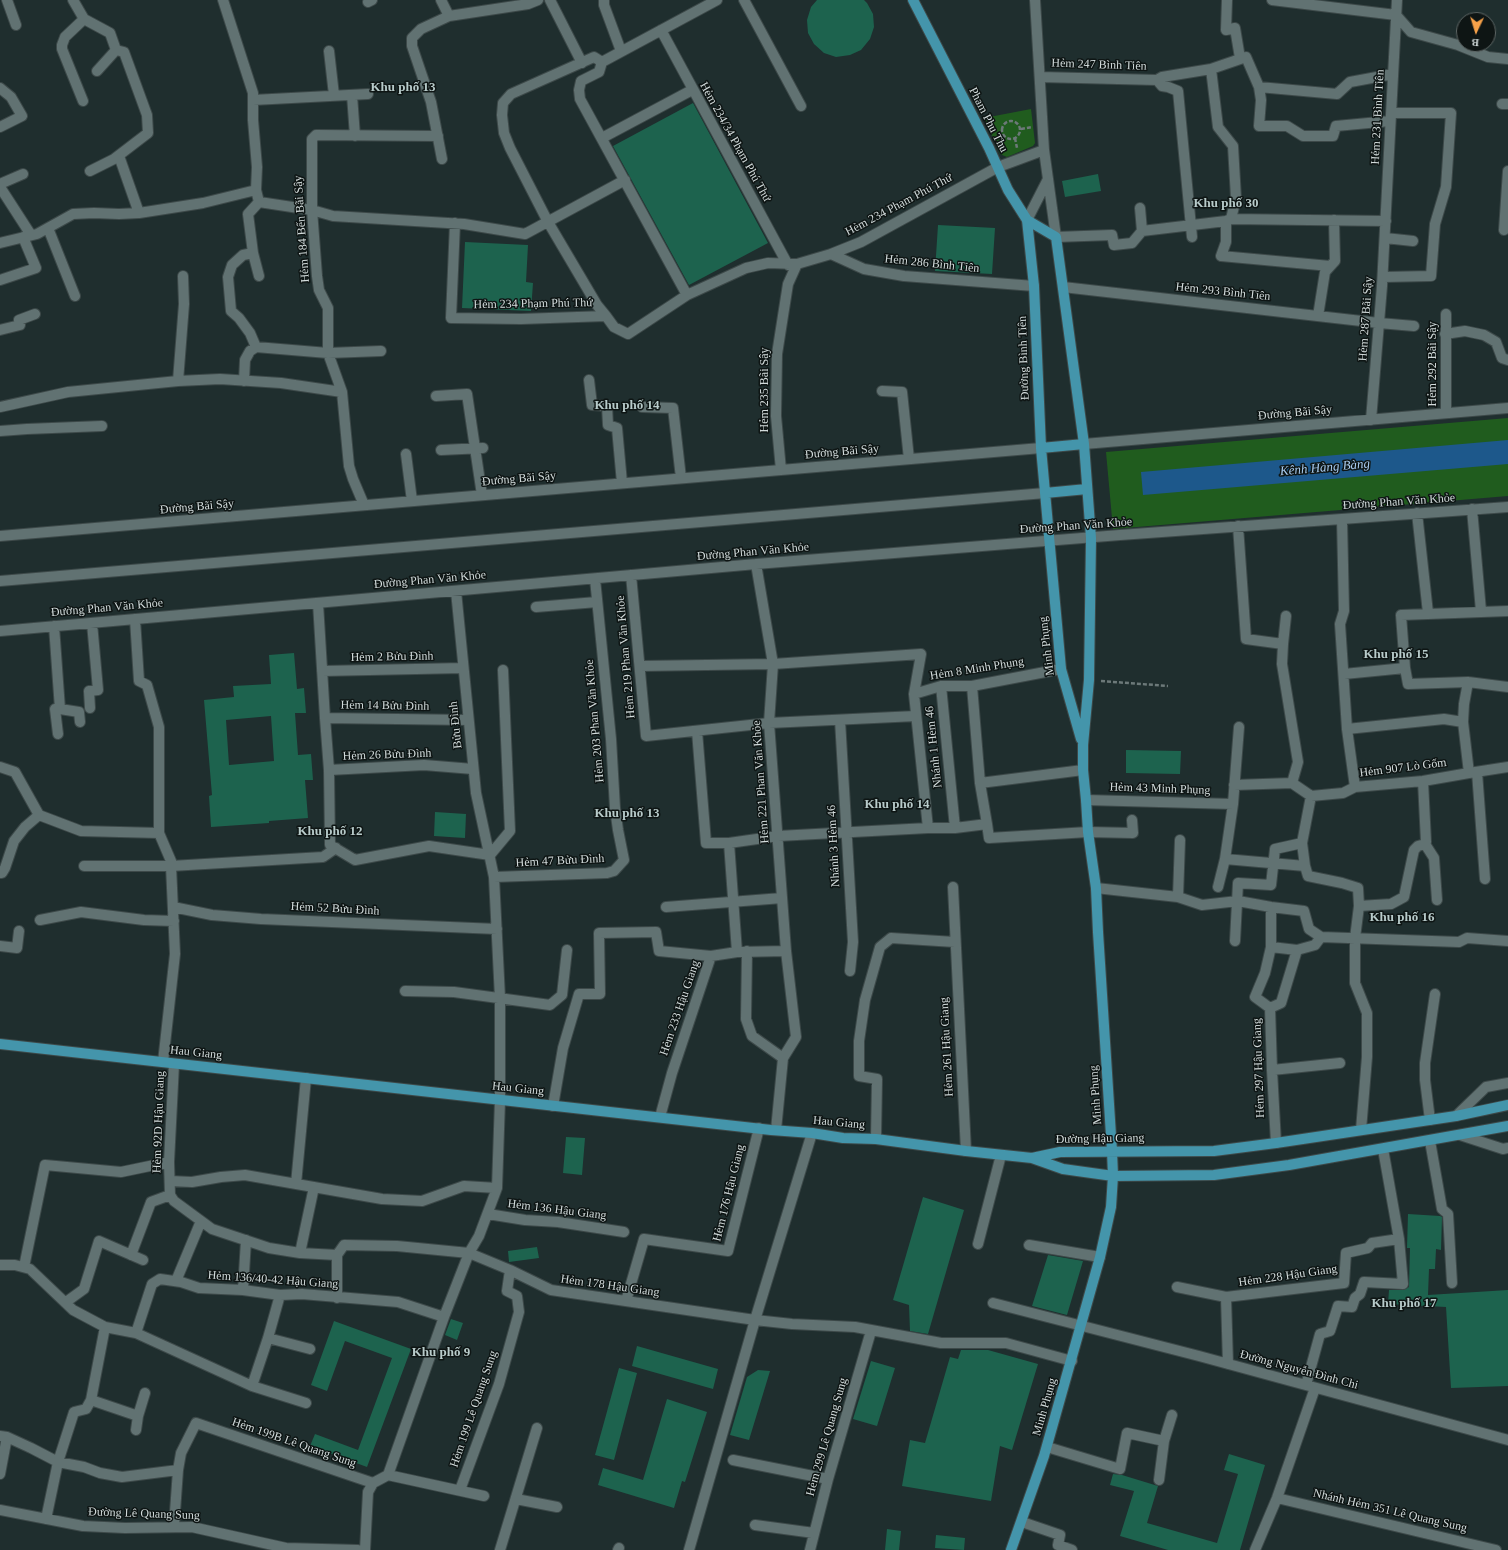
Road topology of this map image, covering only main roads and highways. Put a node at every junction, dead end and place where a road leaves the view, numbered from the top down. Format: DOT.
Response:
graph roads {
  1 [pos="912,0"];
  2 [pos="1027,220"];
  3 [pos="1084,444"];
  4 [pos="1041,448"];
  5 [pos="1087,489"];
  6 [pos="1045,493"];
  7 [pos="1049,541"];
  8 [pos="1083,745"];
  9 [pos="0,1044"];
  10 [pos="1508,1105"];
  11 [pos="1508,1126"];
  12 [pos="1112,1151"];
  13 [pos="1032,1158"];
  14 [pos="1113,1176"];
  15 [pos="1011,1550"];
  1 -- 2 [label="main road, Pham Phu Thu"];
  2 -- 3 [label="main road, Pham Phu Thu"];
  2 -- 4 [label="main road, Đường Bình Tiên"];
  3 -- 4 [label="main road"];
  3 -- 5 [label="main road"];
  4 -- 6 [label="main road, Đường Bình Tiên"];
  5 -- 6 [label="main road"];
  5 -- 8 [label="main road, Minh Phụng"];
  6 -- 7 [label="main road, Đường Bình Tiên"];
  7 -- 8 [label="main road, Minh Phụng"];
  8 -- 12 [label="main road, Minh Phụng"];
  9 -- 13 [label="main road, Hau Giang"];
  10 -- 12 [label="main road, Đường Hậu Giang"];
  11 -- 14 [label="main road"];
  12 -- 13 [label="main road, Đường Hậu Giang"];
  12 -- 14 [label="main road, Minh Phụng"];
  13 -- 14 [label="main road"];
  14 -- 15 [label="main road, Minh Phụng"];
}
